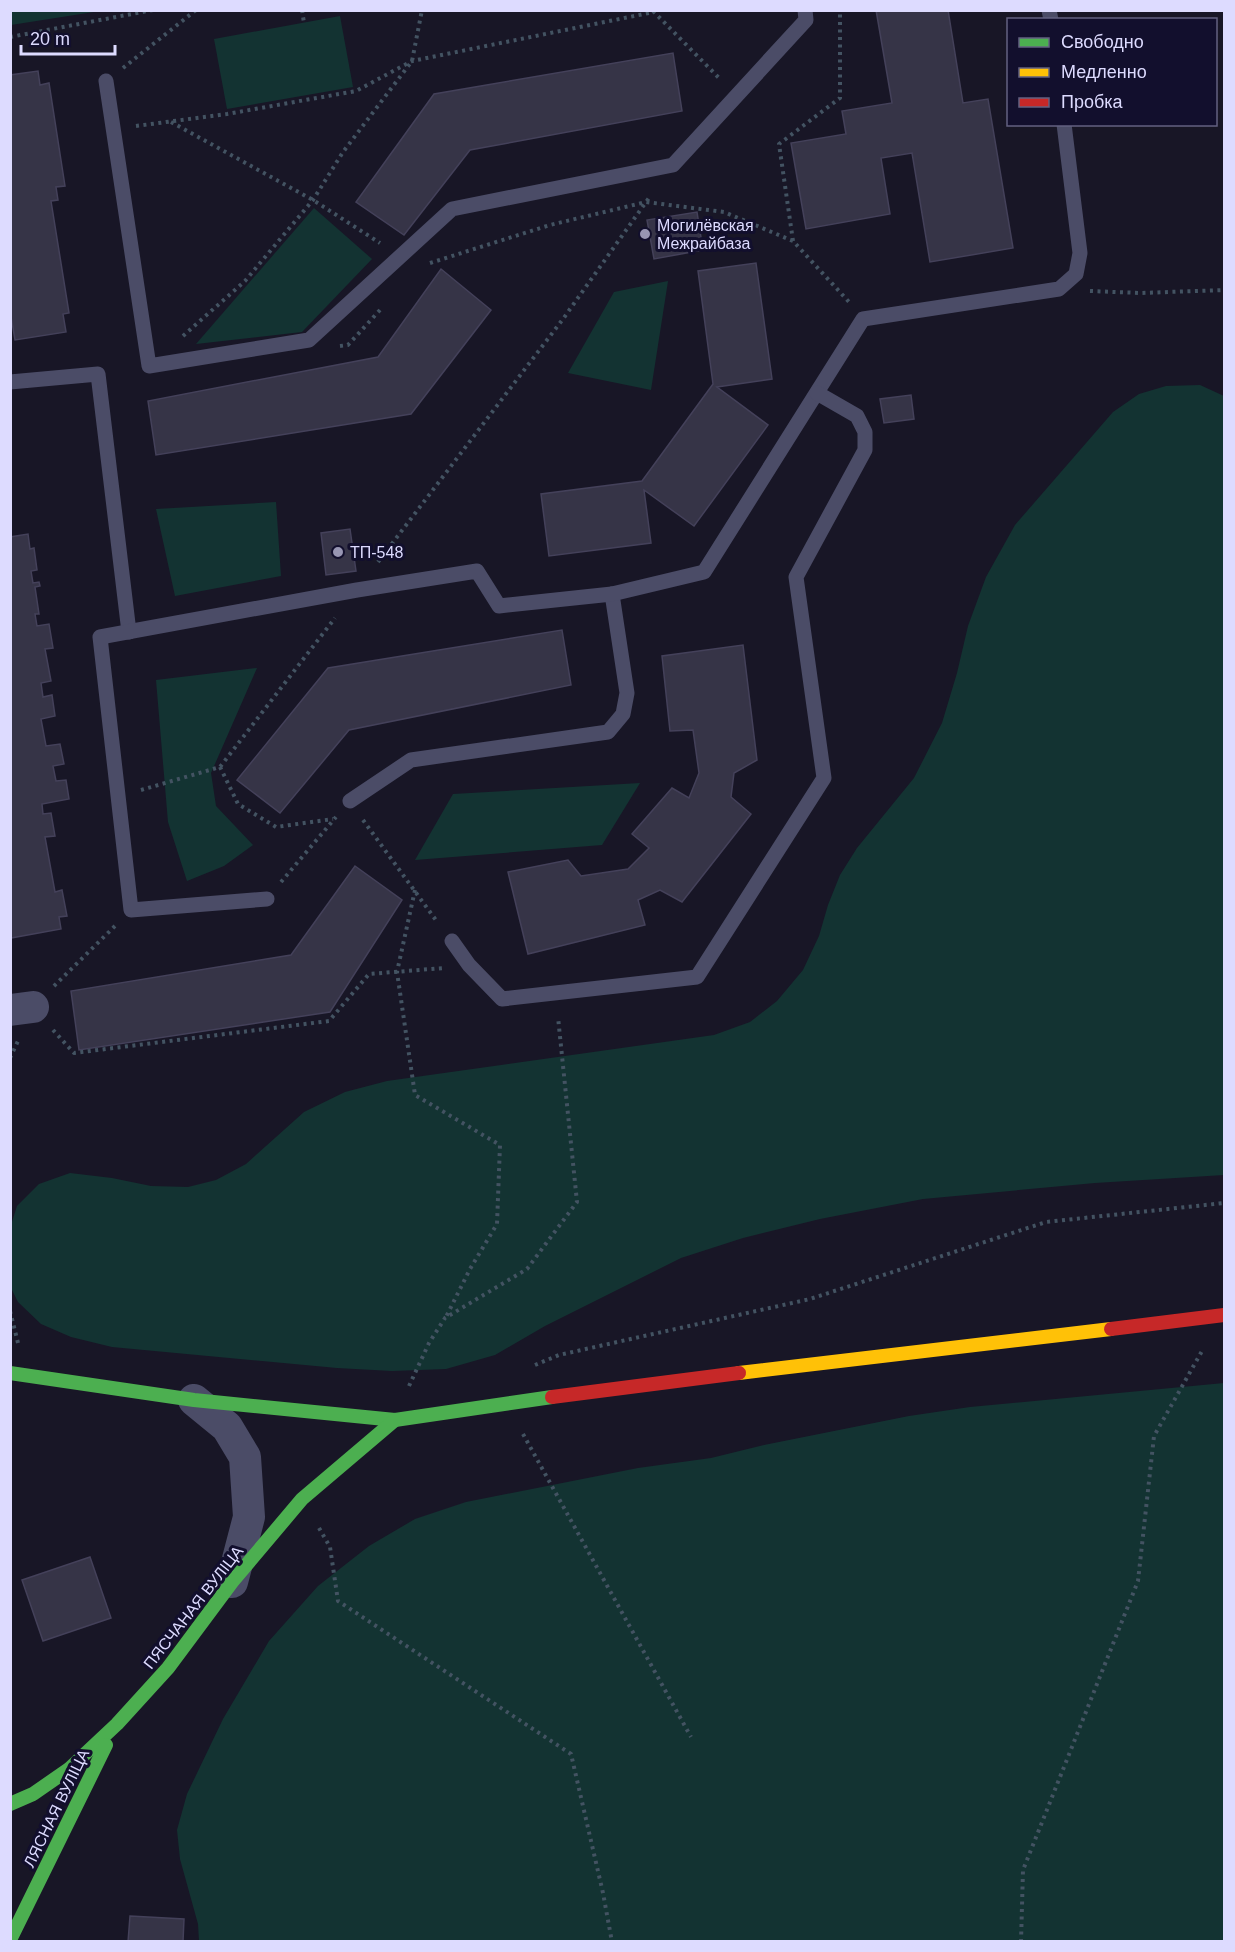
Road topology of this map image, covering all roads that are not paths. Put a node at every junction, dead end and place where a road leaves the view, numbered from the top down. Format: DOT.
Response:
graph roads {
  1 [pos="805,10"];
  2 [pos="106,81"];
  3 [pos="1064,126"];
  4 [pos="10,382"];
  5 [pos="817,393"];
  6 [pos="612,594"];
  7 [pos="129,632"];
  8 [pos="350,801"];
  9 [pos="267,899"];
  10 [pos="452,941"];
  11 [pos="1223,1315"];
  12 [pos="10,1373"];
  13 [pos="194,1400"];
  14 [pos="394,1420"];
  15 [pos="232,1582"];
  16 [pos="117,1724"];
  17 [pos="10,1804"];
  18 [pos="10,1940"];
  1 -- 2 [label="lane"];
  3 -- 5 [label="lane"];
  4 -- 7 [label="lane"];
  5 -- 6 [label="lane"];
  5 -- 10 [label="lane"];
  6 -- 7 [label="lane"];
  6 -- 8 [label="lane"];
  7 -- 9 [label="lane"];
  11 -- 14 [label="street"];
  12 -- 13 [label="street"];
  13 -- 14 [label="street"];
  13 -- 15 [label="street"];
  14 -- 15 [label="street, ПЯСЧАНАЯ ВУЛІЦА"];
  15 -- 16 [label="street, ПЯСЧАНАЯ ВУЛІЦА"];
  16 -- 17 [label="street, ПЯСЧАНАЯ ВУЛІЦА"];
  16 -- 18 [label="street, ЛЯСНАЯ ВУЛІЦА"];
}
